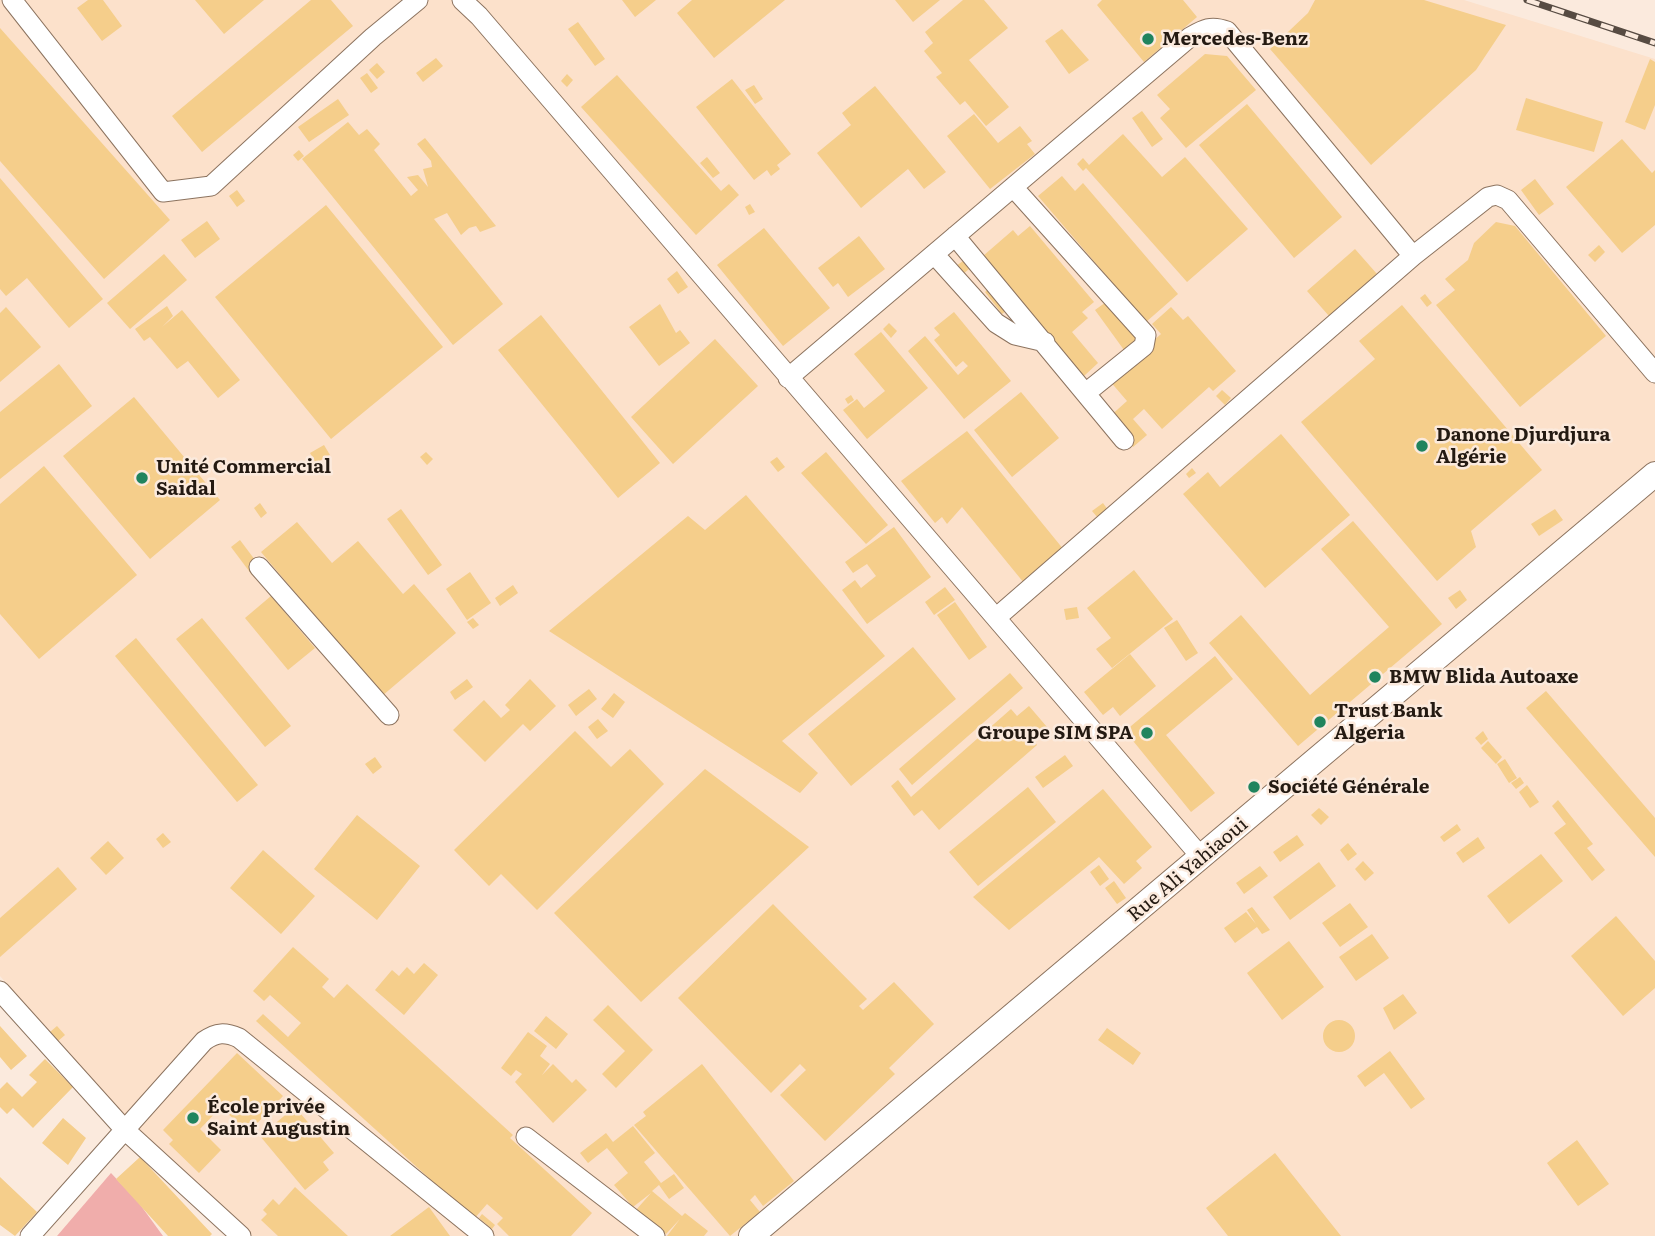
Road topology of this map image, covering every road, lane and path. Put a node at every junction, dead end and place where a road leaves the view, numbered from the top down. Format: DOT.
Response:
graph roads {
  1 [pos="12,0"];
  2 [pos="418,0"];
  3 [pos="462,0"];
  4 [pos="1013,187"];
  5 [pos="955,236"];
  6 [pos="934,254"];
  7 [pos="1413,256"];
  8 [pos="1045,342"];
  9 [pos="1655,373"];
  10 [pos="788,378"];
  11 [pos="1087,392"];
  12 [pos="1124,440"];
  13 [pos="1655,474"];
  14 [pos="259,567"];
  15 [pos="997,617"];
  16 [pos="388,715"];
  17 [pos="1202,858"];
  18 [pos="0,991"];
  19 [pos="125,1130"];
  20 [pos="526,1137"];
  21 [pos="30,1236"];
  22 [pos="241,1236"];
  23 [pos="484,1236"];
  24 [pos="655,1236"];
  25 [pos="751,1236"];
  1 -- 2 [label="street"];
  3 -- 10 [label="street"];
  4 -- 5 [label="street"];
  4 -- 7 [label="street"];
  4 -- 11 [label="street"];
  5 -- 6 [label="street"];
  5 -- 8 [label="street"];
  6 -- 8 [label="street"];
  6 -- 10 [label="street"];
  7 -- 9 [label="street"];
  7 -- 15 [label="street"];
  8 -- 11 [label="street"];
  10 -- 15 [label="street"];
  11 -- 12 [label="street"];
  13 -- 17 [label="main road, Rue Ali Yahiaoui"];
  14 -- 16 [label="street"];
  15 -- 17 [label="street"];
  17 -- 25 [label="main road, Rue Ali Yahiaoui"];
  18 -- 19 [label="street"];
  19 -- 21 [label="street"];
  19 -- 22 [label="street"];
  19 -- 23 [label="street"];
  20 -- 24 [label="street"];
}
